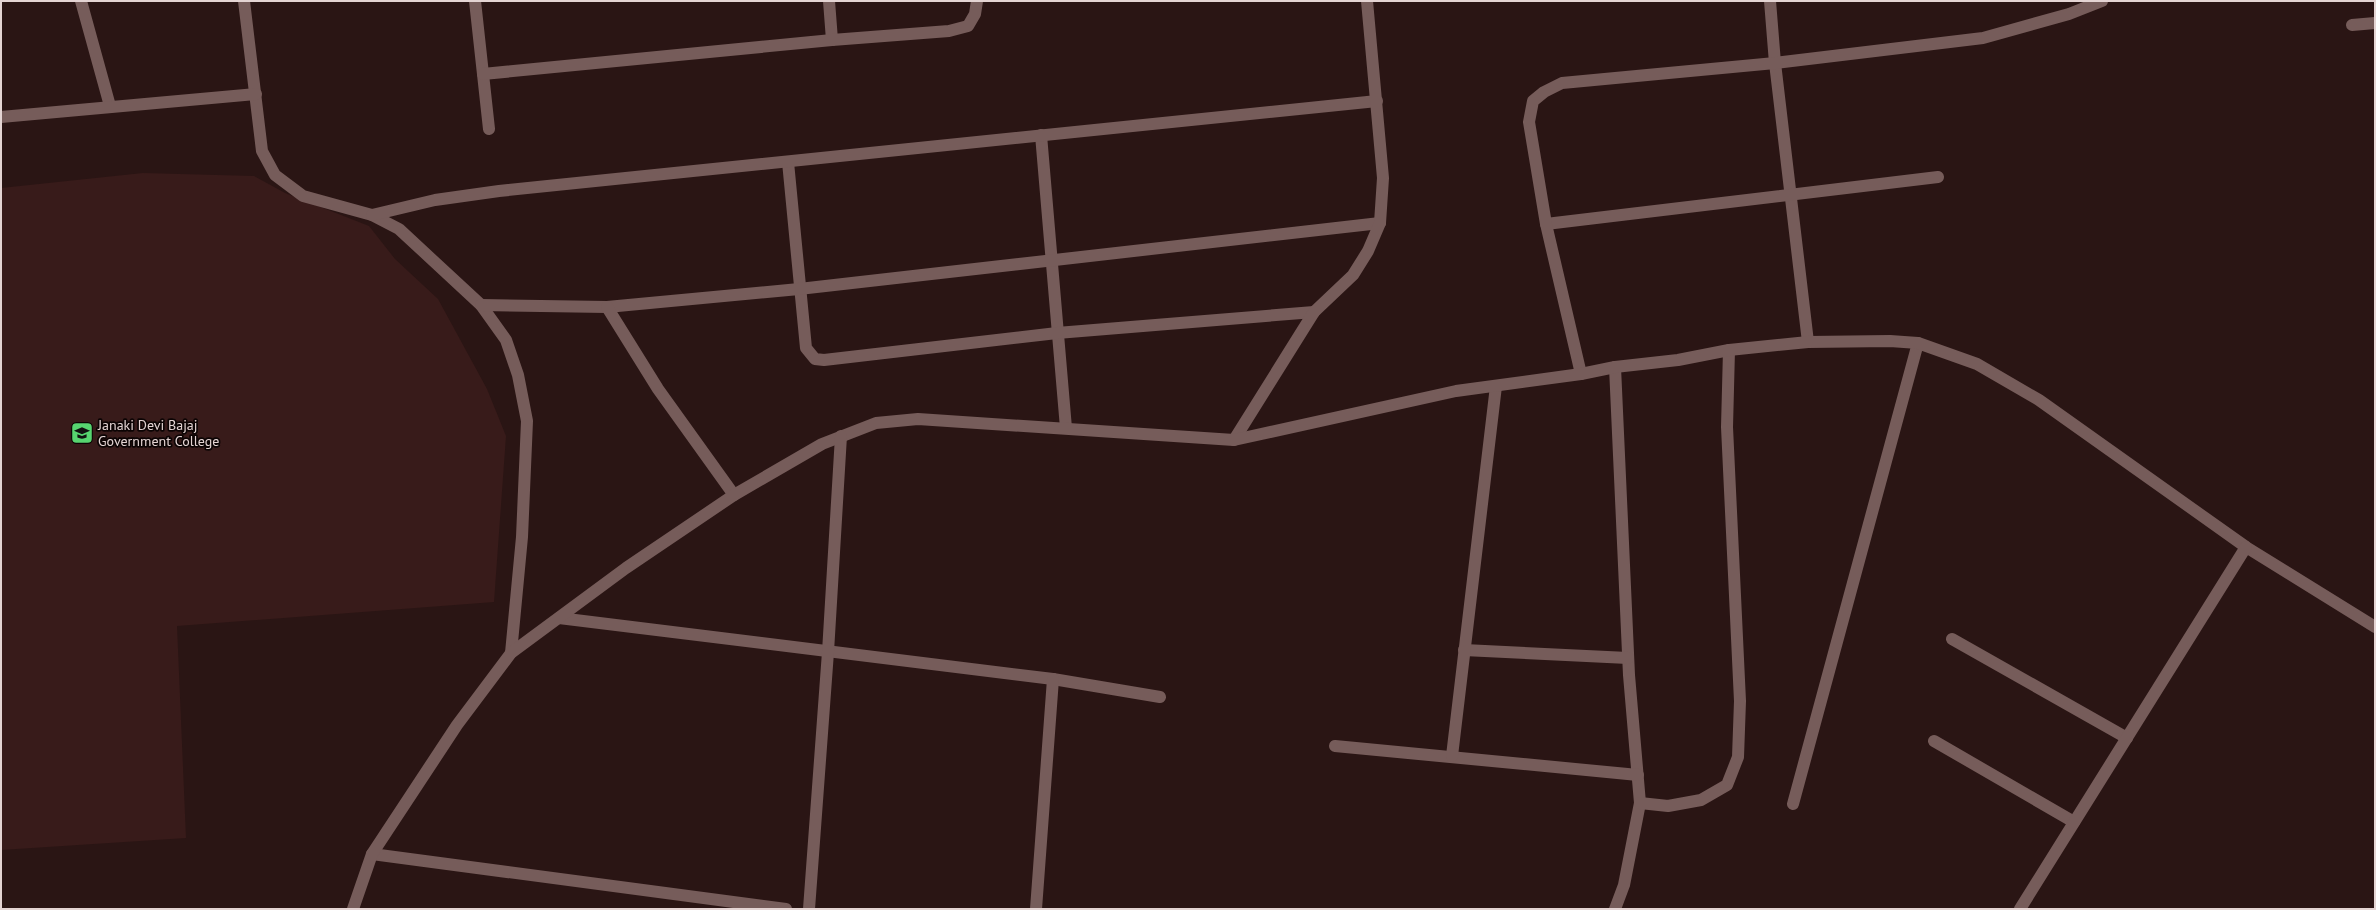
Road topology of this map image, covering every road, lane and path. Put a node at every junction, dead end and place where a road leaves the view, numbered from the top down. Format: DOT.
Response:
graph roads {
  1 [pos="81,1"];
  2 [pos="244,1"];
  3 [pos="475,1"];
  4 [pos="829,1"];
  5 [pos="977,1"];
  6 [pos="1368,1"];
  7 [pos="1770,1"];
  8 [pos="2102,1"];
  9 [pos="2375,23"];
  10 [pos="2352,25"];
  11 [pos="832,40"];
  12 [pos="1775,63"];
  13 [pos="483,74"];
  14 [pos="256,94"];
  15 [pos="1377,101"];
  16 [pos="110,106"];
  17 [pos="1,117"];
  18 [pos="489,128"];
  19 [pos="1041,135"];
  20 [pos="788,162"];
  21 [pos="1938,177"];
  22 [pos="1791,194"];
  23 [pos="372,215"];
  24 [pos="1380,223"];
  25 [pos="1546,224"];
  26 [pos="1051,259"];
  27 [pos="799,289"];
  28 [pos="481,305"];
  29 [pos="607,307"];
  30 [pos="1314,312"];
  31 [pos="1058,333"];
  32 [pos="1808,342"];
  33 [pos="1918,342"];
  34 [pos="1729,350"];
  35 [pos="1615,367"];
  36 [pos="1581,374"];
  37 [pos="1496,386"];
  38 [pos="1066,428"];
  39 [pos="841,436"];
  40 [pos="1234,440"];
  41 [pos="734,495"];
  42 [pos="2246,547"];
  43 [pos="559,618"];
  44 [pos="2375,627"];
  45 [pos="1952,639"];
  46 [pos="1464,650"];
  47 [pos="828,652"];
  48 [pos="511,653"];
  49 [pos="1628,658"];
  50 [pos="1054,679"];
  51 [pos="1160,697"];
  52 [pos="2126,738"];
  53 [pos="1934,740"];
  54 [pos="1335,746"];
  55 [pos="1452,756"];
  56 [pos="1638,775"];
  57 [pos="1640,803"];
  58 [pos="1793,804"];
  59 [pos="2074,822"];
  60 [pos="372,854"];
  61 [pos="353,909"];
  62 [pos="786,909"];
  63 [pos="809,909"];
  64 [pos="1036,909"];
  65 [pos="1615,909"];
  66 [pos="2020,909"];
  1 -- 16 [label="street"];
  2 -- 14 [label="street"];
  3 -- 13 [label="street"];
  4 -- 11 [label="street"];
  5 -- 11 [label="street"];
  6 -- 15 [label="street"];
  7 -- 12 [label="street"];
  8 -- 12 [label="street"];
  9 -- 10 [label="street"];
  11 -- 13 [label="street"];
  12 -- 22 [label="street"];
  12 -- 25 [label="street"];
  13 -- 18 [label="street"];
  14 -- 16 [label="street"];
  14 -- 23 [label="street"];
  15 -- 19 [label="street"];
  15 -- 24 [label="street"];
  16 -- 17 [label="street"];
  19 -- 20 [label="street"];
  19 -- 26 [label="street"];
  20 -- 23 [label="street"];
  20 -- 27 [label="street"];
  21 -- 22 [label="street"];
  22 -- 25 [label="street"];
  22 -- 32 [label="street"];
  23 -- 28 [label="street"];
  24 -- 26 [label="street"];
  24 -- 30 [label="street"];
  25 -- 36 [label="street"];
  26 -- 27 [label="street"];
  26 -- 31 [label="street"];
  27 -- 29 [label="street"];
  27 -- 31 [label="street"];
  28 -- 29 [label="street"];
  28 -- 48 [label="street"];
  29 -- 41 [label="street"];
  30 -- 31 [label="street"];
  30 -- 40 [label="street"];
  31 -- 38 [label="street"];
  32 -- 33 [label="street"];
  32 -- 34 [label="street"];
  33 -- 42 [label="street"];
  33 -- 58 [label="street"];
  34 -- 35 [label="street"];
  34 -- 57 [label="street"];
  35 -- 36 [label="street"];
  35 -- 49 [label="street"];
  36 -- 37 [label="street"];
  37 -- 40 [label="street"];
  37 -- 46 [label="street"];
  38 -- 39 [label="street"];
  38 -- 40 [label="street"];
  39 -- 41 [label="street"];
  39 -- 47 [label="street"];
  41 -- 43 [label="street"];
  42 -- 44 [label="street"];
  42 -- 52 [label="street"];
  43 -- 47 [label="street"];
  43 -- 48 [label="street"];
  45 -- 52 [label="street"];
  46 -- 49 [label="street"];
  46 -- 55 [label="street"];
  47 -- 50 [label="street"];
  47 -- 63 [label="street"];
  48 -- 60 [label="street"];
  49 -- 56 [label="street"];
  50 -- 51 [label="street"];
  50 -- 64 [label="street"];
  52 -- 59 [label="street"];
  53 -- 59 [label="street"];
  54 -- 55 [label="street"];
  55 -- 56 [label="street"];
  56 -- 57 [label="street"];
  57 -- 65 [label="street"];
  59 -- 66 [label="street"];
  60 -- 61 [label="street"];
  60 -- 62 [label="street"];
}
